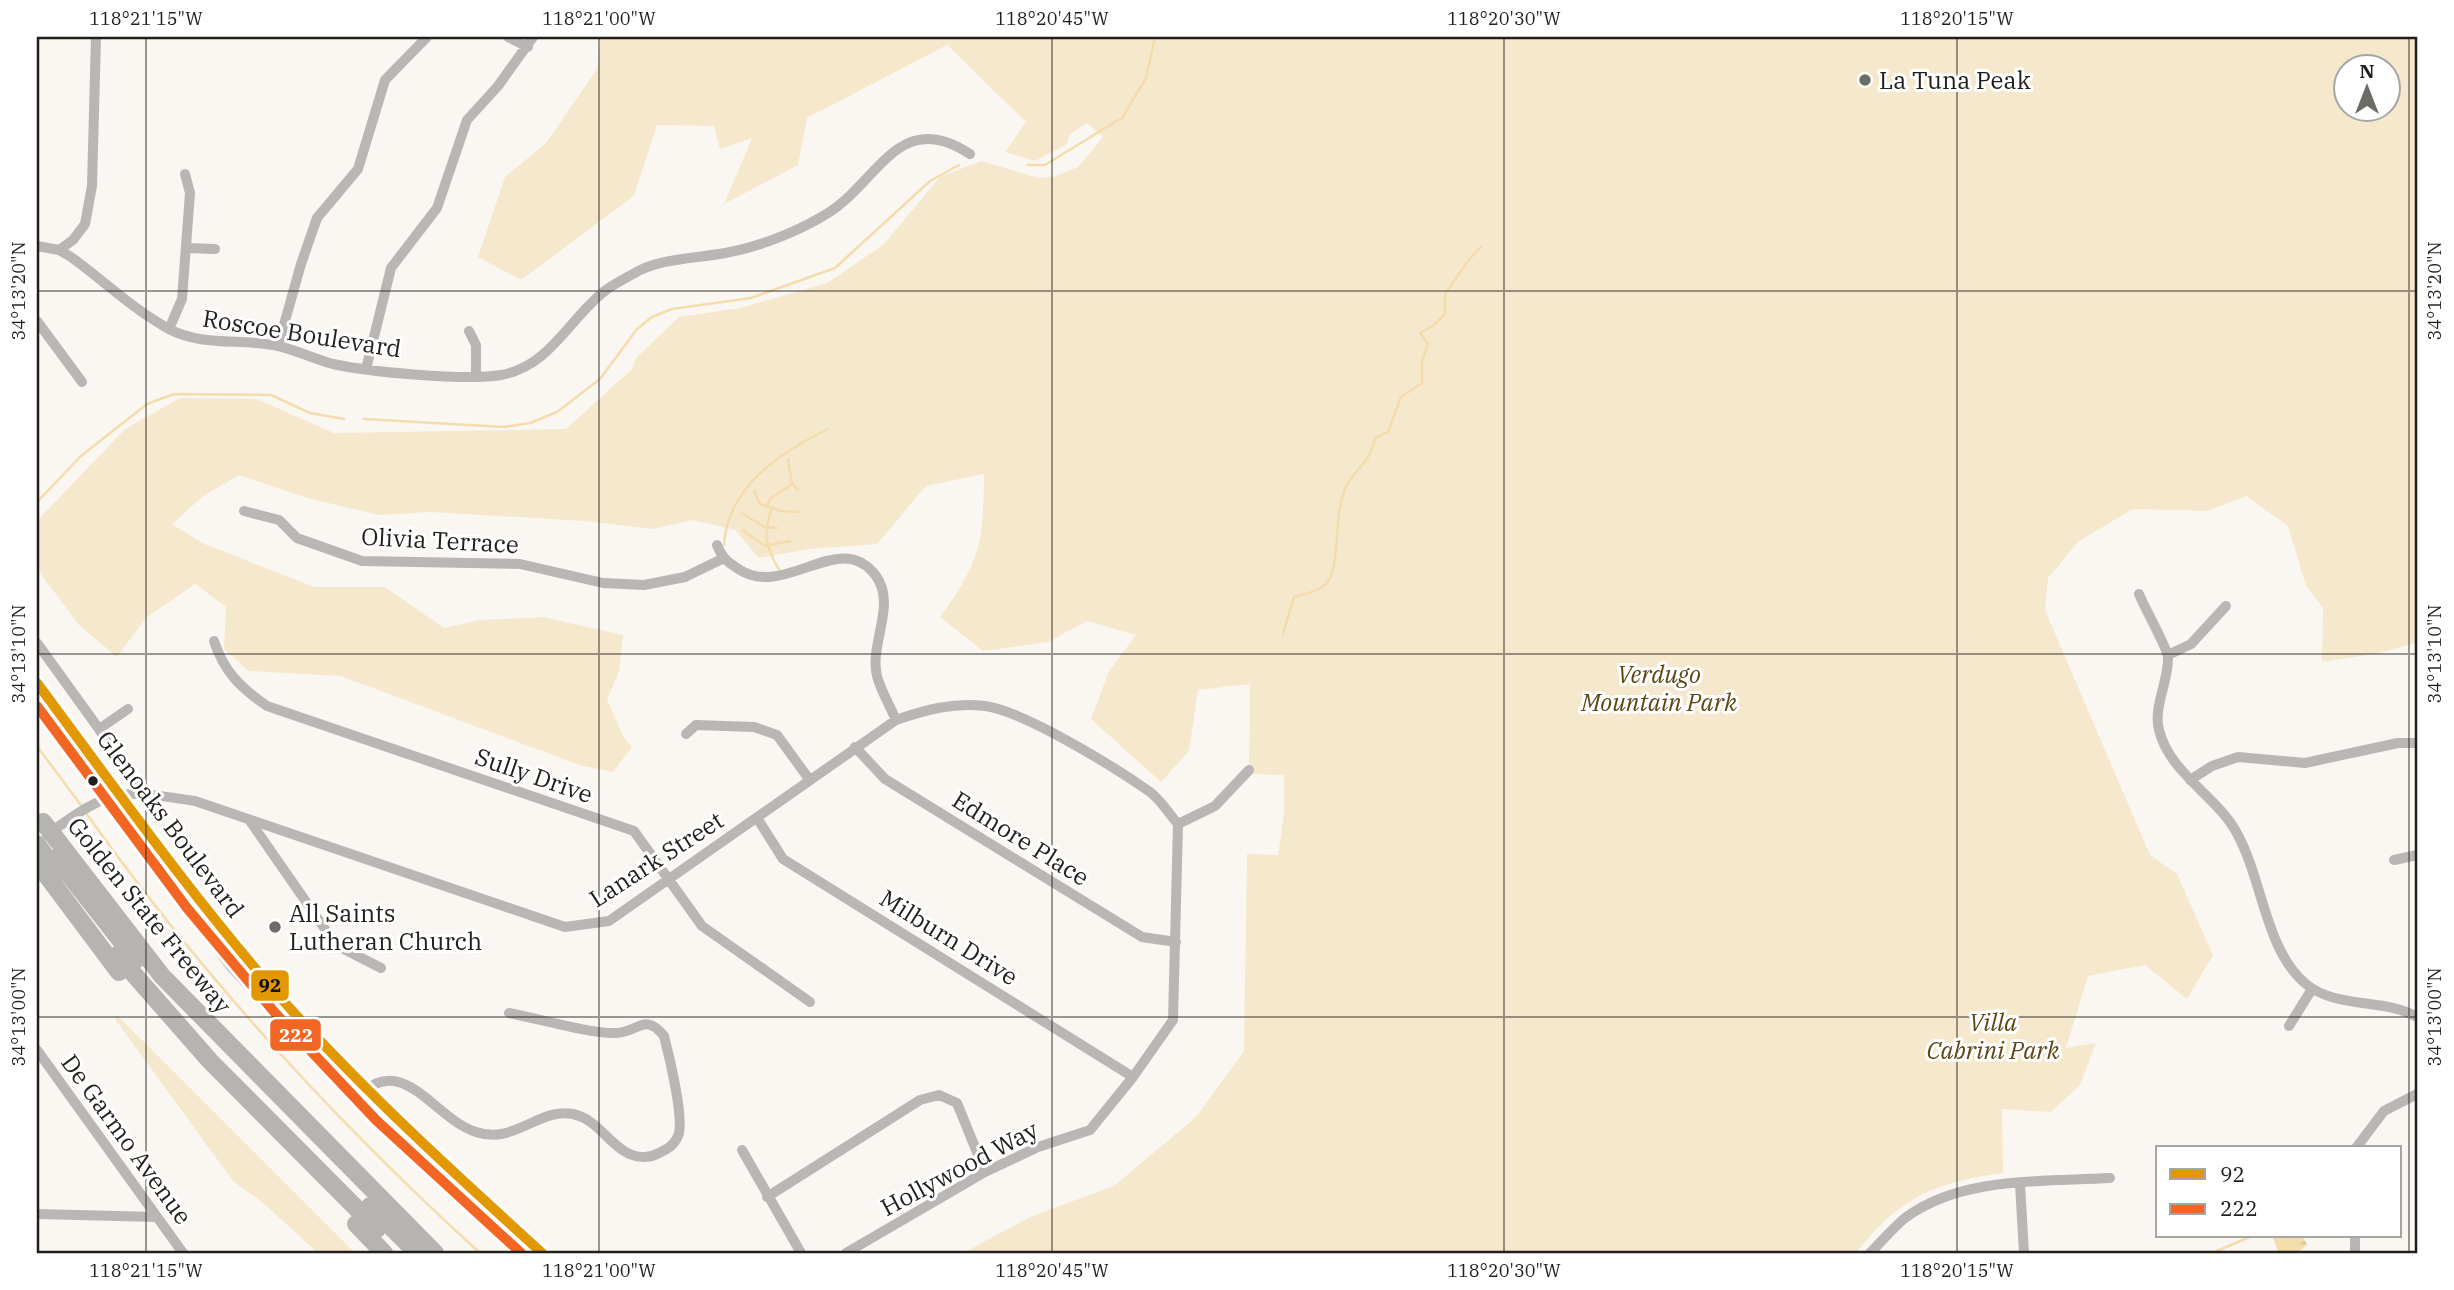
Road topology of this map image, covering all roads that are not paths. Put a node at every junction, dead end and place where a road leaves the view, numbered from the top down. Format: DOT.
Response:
graph roads {
  1 [pos="96,37"];
  2 [pos="426,37"];
  3 [pos="508,37"];
  4 [pos="533,37"];
  5 [pos="528,47"];
  6 [pos="970,154"];
  7 [pos="185,174"];
  8 [pos="37,246"];
  9 [pos="186,248"];
  10 [pos="215,249"];
  11 [pos="59,250"];
  12 [pos="37,321"];
  13 [pos="169,329"];
  14 [pos="468,331"];
  15 [pos="278,346"];
  16 [pos="366,369"];
  17 [pos="476,377"];
  18 [pos="82,382"];
  19 [pos="244,511"];
  20 [pos="717,545"];
  21 [pos="722,559"];
  22 [pos="2139,594"];
  23 [pos="2226,606"];
  24 [pos="214,641"];
  25 [pos="37,643"];
  26 [pos="2168,655"];
  27 [pos="37,683"];
  28 [pos="37,706"];
  29 [pos="128,709"];
  30 [pos="896,720"];
  31 [pos="99,729"];
  32 [pos="686,734"];
  33 [pos="2417,743"];
  34 [pos="855,747"];
  35 [pos="1249,770"];
  36 [pos="809,779"];
  37 [pos="2190,780"];
  38 [pos="139,792"];
  39 [pos="120,794"];
  40 [pos="98,800"];
  41 [pos="757,818"];
  42 [pos="250,821"];
  43 [pos="39,822"];
  44 [pos="1178,824"];
  45 [pos="43,848"];
  46 [pos="2417,855"];
  47 [pos="2394,860"];
  48 [pos="668,881"];
  49 [pos="1177,942"];
  50 [pos="381,968"];
  51 [pos="2312,989"];
  52 [pos="810,1002"];
  53 [pos="509,1013"];
  54 [pos="2417,1017"];
  55 [pos="2289,1026"];
  56 [pos="37,1050"];
  57 [pos="41,1062"];
  58 [pos="1133,1077"];
  59 [pos="2417,1094"];
  60 [pos="360,1095"];
  61 [pos="2358,1146"];
  62 [pos="743,1150"];
  63 [pos="985,1172"];
  64 [pos="2110,1178"];
  65 [pos="2020,1184"];
  66 [pos="767,1197"];
  67 [pos="37,1214"];
  68 [pos="157,1217"];
  69 [pos="183,1253"];
  70 [pos="384,1253"];
  71 [pos="400,1253"];
  72 [pos="417,1253"];
  73 [pos="435,1253"];
  74 [pos="520,1253"];
  75 [pos="542,1253"];
  76 [pos="801,1253"];
  77 [pos="846,1253"];
  78 [pos="1870,1253"];
  79 [pos="2024,1253"];
  1 -- 11 [label="street"];
  2 -- 15 [label="street"];
  3 -- 5 [label="street"];
  4 -- 5 [label="street"];
  5 -- 16 [label="street"];
  6 -- 17 [label="street, Roscoe Boulevard"];
  7 -- 9 [label="street"];
  8 -- 11 [label="street, Roscoe Boulevard"];
  9 -- 10 [label="street"];
  9 -- 13 [label="street"];
  11 -- 13 [label="street, Roscoe Boulevard"];
  12 -- 18 [label="street"];
  13 -- 15 [label="street, Roscoe Boulevard"];
  14 -- 17 [label="street"];
  15 -- 16 [label="street, Roscoe Boulevard"];
  16 -- 17 [label="street, Roscoe Boulevard"];
  19 -- 21 [label="street, Olivia Terrace"];
  20 -- 21 [label="street"];
  21 -- 30 [label="street"];
  22 -- 26 [label="street"];
  23 -- 26 [label="street"];
  24 -- 48 [label="street, Sully Drive"];
  25 -- 31 [label="street"];
  26 -- 37 [label="street"];
  27 -- 39 [label="main road, Glenoaks Boulevard"];
  28 -- 40 [label="main road, Glenoaks Boulevard"];
  29 -- 31 [label="street"];
  30 -- 34 [label="street, Lanark Street"];
  30 -- 44 [label="street, Lanark Street"];
  31 -- 38 [label="street"];
  32 -- 36 [label="street"];
  33 -- 37 [label="street"];
  34 -- 36 [label="street, Lanark Street"];
  34 -- 49 [label="street, Edmore Place"];
  35 -- 44 [label="street"];
  36 -- 41 [label="street, Lanark Street"];
  37 -- 51 [label="street"];
  38 -- 39 [label="street, Lanark Street"];
  38 -- 42 [label="street, Lanark Street"];
  39 -- 40 [label="street, Lanark Street"];
  39 -- 60 [label="main road, Glenoaks Boulevard"];
  40 -- 45 [label="street, Lanark Street"];
  40 -- 60 [label="main road, Glenoaks Boulevard"];
  41 -- 48 [label="street, Lanark Street"];
  41 -- 58 [label="street, Milburn Drive"];
  42 -- 48 [label="street, Lanark Street"];
  42 -- 50 [label="street"];
  43 -- 45 [label="highway, Golden State Freeway, bridge"];
  44 -- 49 [label="street, Hollywood Way"];
  45 -- 70 [label="highway, Golden State Freeway"];
  45 -- 71 [label="highway"];
  45 -- 72 [label="highway"];
  45 -- 73 [label="highway, Golden State Freeway"];
  46 -- 47 [label="street"];
  48 -- 52 [label="street, Sully Drive"];
  49 -- 58 [label="street, Hollywood Way"];
  51 -- 54 [label="street"];
  51 -- 55 [label="street"];
  53 -- 60 [label="street"];
  56 -- 57 [label="street, De Garmo Avenue"];
  57 -- 68 [label="street, De Garmo Avenue"];
  58 -- 63 [label="street, Hollywood Way"];
  59 -- 61 [label="street"];
  60 -- 74 [label="main road, Glenoaks Boulevard"];
  60 -- 75 [label="main road, Glenoaks Boulevard"];
  62 -- 66 [label="street"];
  63 -- 66 [label="street"];
  63 -- 77 [label="street, Hollywood Way"];
  64 -- 65 [label="street"];
  65 -- 78 [label="street"];
  65 -- 79 [label="street"];
  66 -- 76 [label="street"];
  67 -- 68 [label="street"];
  68 -- 69 [label="street, De Garmo Avenue"];
}
